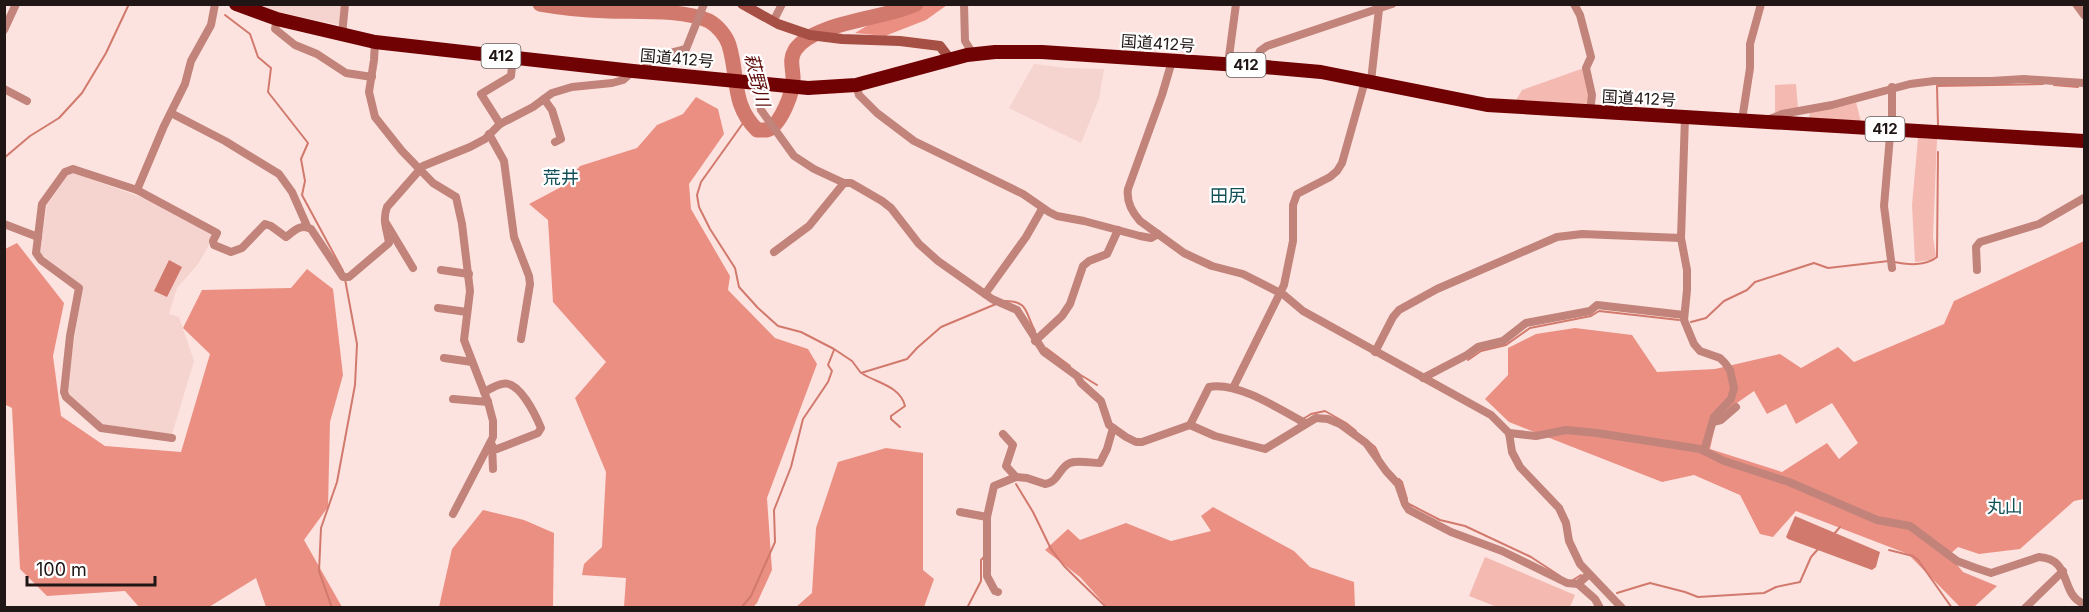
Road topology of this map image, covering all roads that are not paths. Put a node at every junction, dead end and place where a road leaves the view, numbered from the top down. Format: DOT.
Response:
graph roads {
  1 [pos="16,4"];
  2 [pos="216,4"];
  3 [pos="236,4"];
  4 [pos="345,4"];
  5 [pos="742,4"];
  6 [pos="782,4"];
  7 [pos="964,4"];
  8 [pos="1236,4"];
  9 [pos="1392,4"];
  10 [pos="1574,4"];
  11 [pos="1761,4"];
  12 [pos="2076,4"];
  13 [pos="703,7"];
  14 [pos="1379,9"];
  15 [pos="2085,15"];
  16 [pos="277,19"];
  17 [pos="773,22"];
  18 [pos="4,30"];
  19 [pos="342,35"];
  20 [pos="375,42"];
  21 [pos="972,55"];
  22 [pos="513,57"];
  23 [pos="950,59"];
  24 [pos="1172,61"];
  25 [pos="1228,64"];
  26 [pos="1254,66"];
  27 [pos="638,71"];
  28 [pos="372,77"];
  29 [pos="1368,81"];
  30 [pos="755,82"];
  31 [pos="2085,83"];
  32 [pos="856,85"];
  33 [pos="1892,87"];
  34 [pos="4,89"];
  35 [pos="544,99"];
  36 [pos="27,101"];
  37 [pos="1590,112"];
  38 [pos="171,113"];
  39 [pos="1685,117"];
  40 [pos="1742,120"];
  41 [pos="1763,122"];
  42 [pos="500,124"];
  43 [pos="1892,130"];
  44 [pos="489,134"];
  45 [pos="562,140"];
  46 [pos="2085,141"];
  47 [pos="420,170"];
  48 [pos="844,183"];
  49 [pos="137,190"];
  50 [pos="2085,198"];
  51 [pos="1042,208"];
  52 [pos="385,222"];
  53 [pos="4,224"];
  54 [pos="307,226"];
  55 [pos="1118,230"];
  56 [pos="1158,234"];
  57 [pos="38,237"];
  58 [pos="1680,238"];
  59 [pos="774,252"];
  60 [pos="1892,264"];
  61 [pos="413,268"];
  62 [pos="441,270"];
  63 [pos="1977,270"];
  64 [pos="469,274"];
  65 [pos="1280,292"];
  66 [pos="986,294"];
  67 [pos="438,308"];
  68 [pos="468,312"];
  69 [pos="1684,315"];
  70 [pos="1038,338"];
  71 [pos="521,339"];
  72 [pos="1375,352"];
  73 [pos="444,358"];
  74 [pos="472,362"];
  75 [pos="1423,378"];
  76 [pos="1233,388"];
  77 [pos="484,392"];
  78 [pos="453,399"];
  79 [pos="488,402"];
  80 [pos="1736,407"];
  81 [pos="1713,422"];
  82 [pos="1305,423"];
  83 [pos="1191,425"];
  84 [pos="1113,428"];
  85 [pos="1509,433"];
  86 [pos="1003,434"];
  87 [pos="493,437"];
  88 [pos="171,438"];
  89 [pos="492,448"];
  90 [pos="1704,451"];
  91 [pos="493,469"];
  92 [pos="1016,477"];
  93 [pos="960,512"];
  94 [pos="453,514"];
  95 [pos="987,517"];
  96 [pos="2063,571"];
  97 [pos="1588,575"];
  98 [pos="1579,583"];
  99 [pos="995,592"];
  100 [pos="1619,604"];
  101 [pos="2085,604"];
  102 [pos="1600,608"];
  103 [pos="2025,608"];
  1 -- 18 [label="street"];
  2 -- 38 [label="street"];
  3 -- 16 [label="highway, 国道412号 / 412"];
  4 -- 19 [label="street"];
  5 -- 17 [label="street"];
  6 -- 17 [label="street"];
  7 -- 21 [label="street"];
  8 -- 25 [label="street"];
  9 -- 14 [label="street"];
  10 -- 37 [label="street"];
  11 -- 40 [label="street"];
  12 -- 15 [label="street"];
  13 -- 27 [label="street"];
  14 -- 26 [label="street"];
  14 -- 29 [label="street"];
  16 -- 19 [label="highway, 国道412号 / 412"];
  16 -- 28 [label="street"];
  17 -- 23 [label="street"];
  19 -- 20 [label="highway, 国道412号 / 412"];
  20 -- 22 [label="highway, 国道412号 / 412"];
  20 -- 28 [label="street"];
  21 -- 23 [label="highway, 国道412号 / 412"];
  21 -- 24 [label="highway, 国道412号 / 412"];
  22 -- 27 [label="highway, 国道412号 / 412"];
  22 -- 42 [label="street"];
  23 -- 32 [label="highway, 国道412号 / 412"];
  24 -- 25 [label="highway, 国道412号 / 412"];
  24 -- 56 [label="street"];
  25 -- 26 [label="highway, 国道412号 / 412"];
  26 -- 29 [label="highway, 国道412号 / 412"];
  27 -- 30 [label="highway, 国道412号 / 412"];
  27 -- 35 [label="street"];
  28 -- 47 [label="street"];
  29 -- 37 [label="highway, 国道412号 / 412"];
  29 -- 65 [label="street"];
  30 -- 32 [label="highway, 国道412号 / 412"];
  30 -- 48 [label="street"];
  31 -- 33 [label="street"];
  32 -- 51 [label="street"];
  33 -- 41 [label="street"];
  33 -- 43 [label="street"];
  34 -- 36 [label="street"];
  35 -- 42 [label="street"];
  35 -- 45 [label="street"];
  37 -- 39 [label="highway, 国道412号 / 412"];
  38 -- 49 [label="street"];
  38 -- 54 [label="street"];
  39 -- 40 [label="highway, 国道412号 / 412"];
  39 -- 58 [label="street"];
  40 -- 41 [label="highway, 国道412号 / 412"];
  41 -- 43 [label="highway, 国道412号 / 412"];
  42 -- 44 [label="street"];
  43 -- 46 [label="highway, 国道412号 / 412"];
  43 -- 60 [label="street"];
  44 -- 47 [label="street"];
  44 -- 71 [label="street"];
  47 -- 52 [label="street"];
  47 -- 64 [label="street"];
  48 -- 59 [label="street"];
  48 -- 66 [label="street"];
  49 -- 54 [label="street"];
  49 -- 57 [label="street"];
  50 -- 63 [label="street"];
  51 -- 55 [label="street"];
  51 -- 66 [label="street"];
  52 -- 54 [label="street"];
  52 -- 61 [label="street"];
  53 -- 57 [label="street"];
  55 -- 56 [label="street"];
  55 -- 70 [label="street"];
  56 -- 65 [label="street"];
  57 -- 88 [label="street"];
  58 -- 69 [label="street"];
  58 -- 72 [label="street"];
  62 -- 64 [label="street"];
  64 -- 68 [label="street"];
  65 -- 72 [label="street"];
  65 -- 76 [label="street"];
  66 -- 70 [label="street"];
  67 -- 68 [label="street"];
  68 -- 74 [label="street"];
  69 -- 75 [label="street"];
  69 -- 81 [label="street"];
  70 -- 84 [label="street"];
  72 -- 75 [label="street"];
  73 -- 74 [label="street"];
  74 -- 77 [label="street"];
  75 -- 85 [label="street"];
  76 -- 82 [label="street"];
  76 -- 83 [label="street"];
  77 -- 79 [label="street"];
  77 -- 89 [label="street"];
  78 -- 79 [label="street"];
  79 -- 87 [label="street"];
  80 -- 81 [label="street"];
  81 -- 90 [label="street"];
  82 -- 83 [label="street"];
  82 -- 98 [label="street"];
  83 -- 84 [label="street"];
  84 -- 92 [label="street"];
  85 -- 90 [label="street"];
  85 -- 97 [label="street"];
  86 -- 92 [label="street"];
  87 -- 89 [label="street"];
  87 -- 94 [label="street"];
  89 -- 91 [label="street"];
  90 -- 96 [label="street"];
  92 -- 95 [label="street"];
  93 -- 95 [label="street"];
  95 -- 99 [label="street"];
  96 -- 101 [label="street"];
  96 -- 103 [label="street"];
  97 -- 98 [label="street"];
  97 -- 100 [label="street"];
  98 -- 102 [label="street"];
}
